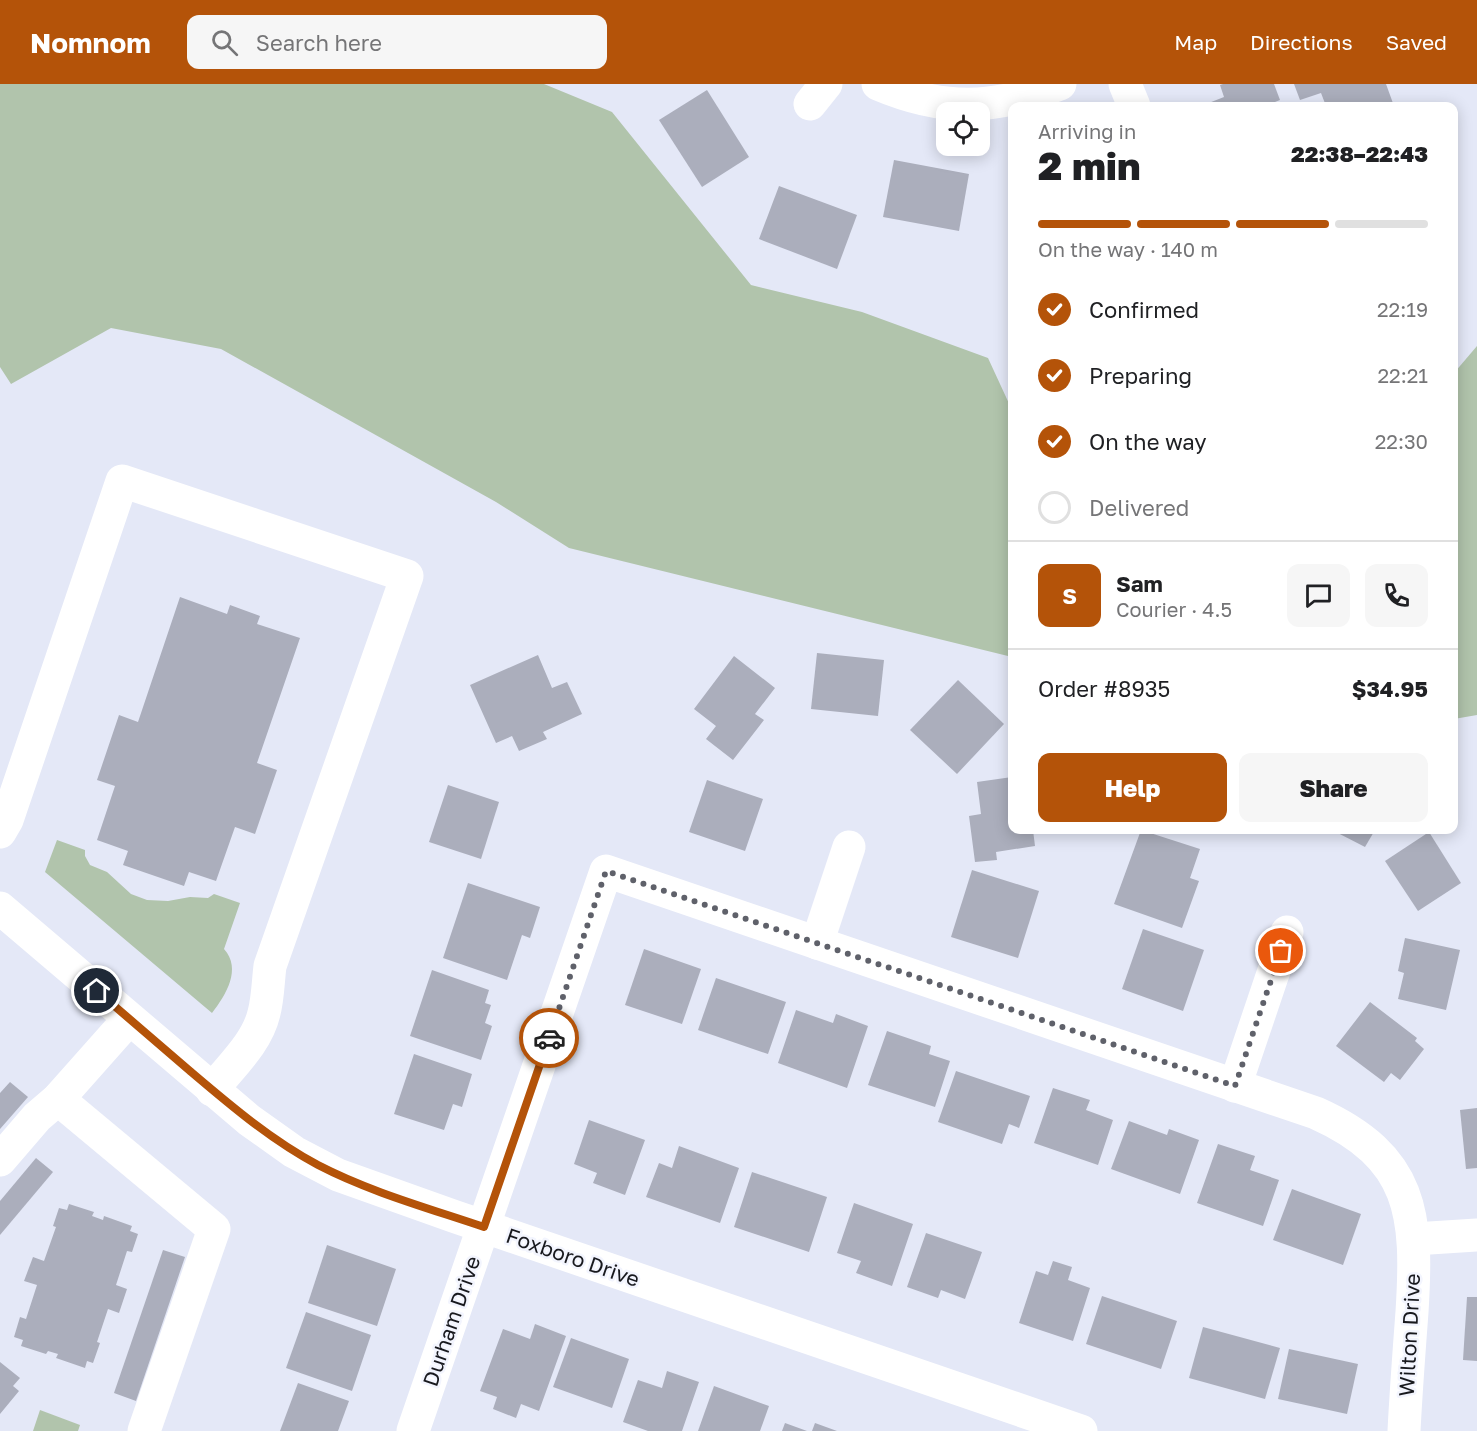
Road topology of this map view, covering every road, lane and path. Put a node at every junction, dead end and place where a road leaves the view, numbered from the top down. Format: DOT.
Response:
graph roads {
  1 [pos="878,84"];
  2 [pos="1060,84"];
  3 [pos="1125,84"];
  4 [pos="1132,102"];
  5 [pos="0,832"];
  6 [pos="849,847"];
  7 [pos="606,871"];
  8 [pos="0,908"];
  9 [pos="1287,932"];
  10 [pos="817,943"];
  11 [pos="129,1018"];
  12 [pos="1235,1086"];
  13 [pos="212,1090"];
  14 [pos="58,1099"];
  15 [pos="0,1160"];
  16 [pos="484,1227"];
  17 [pos="1477,1235"];
  18 [pos="1414,1239"];
  19 [pos="144,1431"];
  20 [pos="413,1431"];
  21 [pos="1081,1431"];
  22 [pos="1404,1431"];
  1 -- 2 [label="street"];
  3 -- 4 [label="street"];
  5 -- 13 [label="street"];
  6 -- 10 [label="street"];
  7 -- 10 [label="street, Wilton Drive"];
  7 -- 16 [label="street, Durham Drive"];
  8 -- 11 [label="street, Foxboro Drive"];
  9 -- 12 [label="street"];
  10 -- 12 [label="street, Wilton Drive"];
  11 -- 13 [label="street, Foxboro Drive"];
  11 -- 14 [label="street"];
  12 -- 18 [label="street, Wilton Drive"];
  13 -- 16 [label="street, Foxboro Drive"];
  14 -- 15 [label="street"];
  14 -- 19 [label="street"];
  16 -- 20 [label="street, Durham Drive"];
  16 -- 21 [label="street, Foxboro Drive"];
  17 -- 18 [label="street"];
  18 -- 22 [label="street, Wilton Drive"];
}
